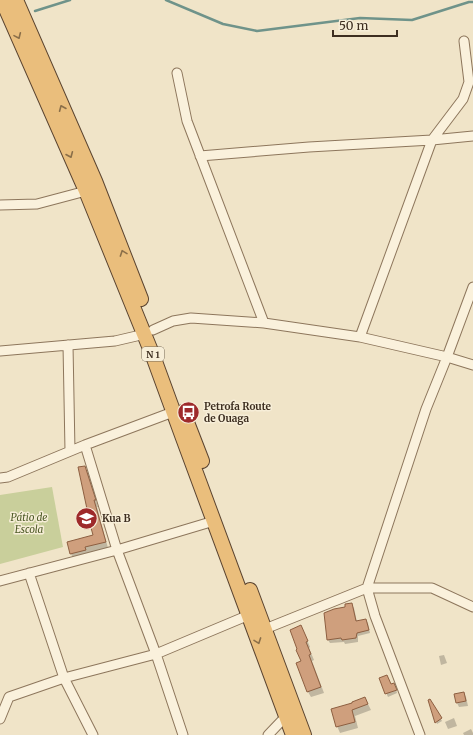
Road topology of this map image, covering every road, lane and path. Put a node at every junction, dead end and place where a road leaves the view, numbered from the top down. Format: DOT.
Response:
graph roads {
  1 [pos="2,0"];
  2 [pos="16,0"];
  3 [pos="464,41"];
  4 [pos="177,73"];
  5 [pos="473,136"];
  6 [pos="432,140"];
  7 [pos="200,156"];
  8 [pos="86,191"];
  9 [pos="0,204"];
  10 [pos="473,287"];
  11 [pos="264,323"];
  12 [pos="149,332"];
  13 [pos="360,337"];
  14 [pos="68,344"];
  15 [pos="0,351"];
  16 [pos="447,357"];
  17 [pos="473,365"];
  18 [pos="168,384"];
  19 [pos="173,412"];
  20 [pos="85,445"];
  21 [pos="70,451"];
  22 [pos="0,478"];
  23 [pos="214,521"];
  24 [pos="117,550"];
  25 [pos="29,573"];
  26 [pos="0,581"];
  27 [pos="366,588"];
  28 [pos="473,607"];
  29 [pos="249,615"];
  30 [pos="264,629"];
  31 [pos="156,654"];
  32 [pos="64,678"];
  33 [pos="290,713"];
  34 [pos="0,719"];
  35 [pos="93,735"];
  36 [pos="183,735"];
  37 [pos="268,735"];
  38 [pos="293,735"];
  39 [pos="304,735"];
  40 [pos="420,735"];
  1 -- 8 [label="highway, N 1, one-way"];
  12 -- 2 [label="highway, N 1, one-way"];
  3 -- 6 [label="street"];
  4 -- 7 [label="street"];
  5 -- 6 [label="street"];
  6 -- 7 [label="street"];
  6 -- 13 [label="street"];
  7 -- 11 [label="street"];
  8 -- 9 [label="street"];
  8 -- 12 [label="highway, N 1"];
  10 -- 16 [label="street"];
  11 -- 12 [label="street"];
  11 -- 13 [label="street"];
  12 -- 14 [label="street"];
  12 -- 18 [label="highway, N 1"];
  13 -- 16 [label="street"];
  14 -- 15 [label="street"];
  14 -- 21 [label="street"];
  16 -- 17 [label="street"];
  16 -- 27 [label="street"];
  18 -- 19 [label="highway, N 1"];
  18 -- 30 [label="highway, N 1"];
  19 -- 20 [label="street"];
  19 -- 23 [label="highway, N 1"];
  20 -- 21 [label="street"];
  20 -- 24 [label="street"];
  21 -- 22 [label="street"];
  23 -- 24 [label="street"];
  23 -- 29 [label="highway, N 1"];
  24 -- 25 [label="street"];
  24 -- 31 [label="street"];
  25 -- 26 [label="street"];
  25 -- 32 [label="street"];
  27 -- 28 [label="street"];
  27 -- 30 [label="street"];
  27 -- 40 [label="street"];
  29 -- 31 [label="street"];
  29 -- 33 [label="highway, N 1, one-way"];
  30 -- 33 [label="highway, N 1"];
  31 -- 32 [label="street"];
  31 -- 36 [label="street"];
  32 -- 34 [label="street"];
  32 -- 35 [label="street"];
  33 -- 37 [label="street"];
  33 -- 38 [label="highway, N 1"];
  33 -- 39 [label="highway, N 1"];
}
